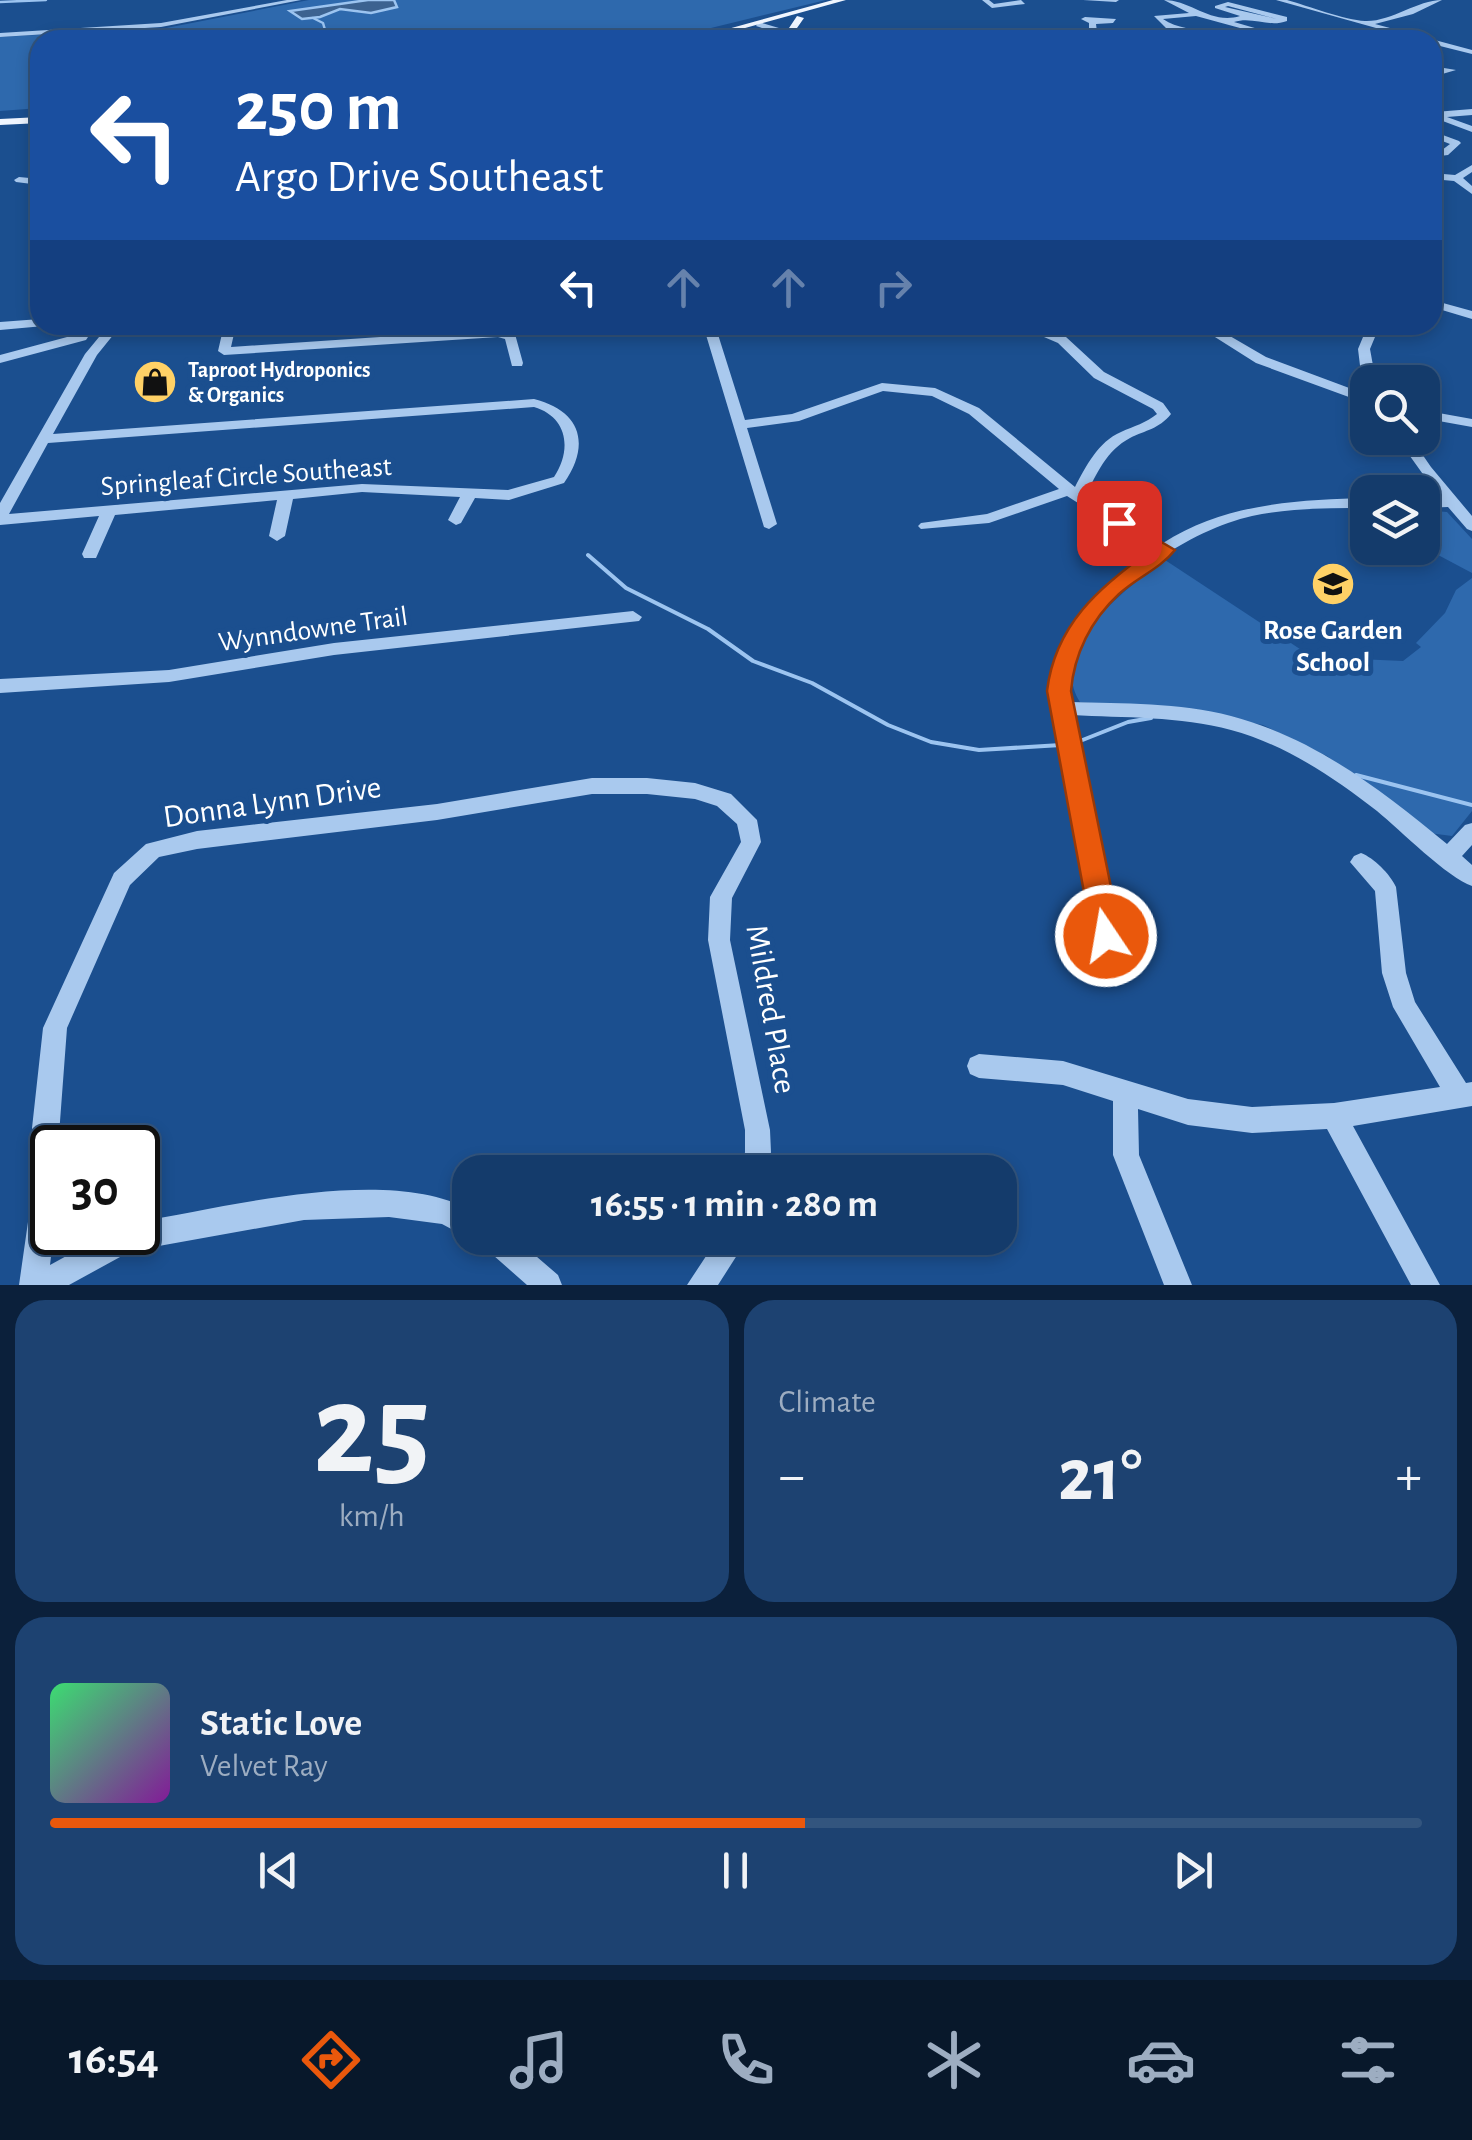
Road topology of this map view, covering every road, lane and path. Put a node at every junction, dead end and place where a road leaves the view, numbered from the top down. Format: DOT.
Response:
graph roads {
  1 [pos="298,0"];
  2 [pos="842,0"];
  3 [pos="860,0"];
  4 [pos="985,0"];
  5 [pos="1016,0"];
  6 [pos="1086,0"];
  7 [pos="1116,0"];
  8 [pos="1168,0"];
  9 [pos="1279,0"];
  10 [pos="1421,0"];
  11 [pos="1439,0"];
  12 [pos="1329,13"];
  13 [pos="1199,15"];
  14 [pos="1247,16"];
  15 [pos="800,18"];
  16 [pos="1385,18"];
  17 [pos="1092,22"];
  18 [pos="1367,22"];
  19 [pos="1225,23"];
  20 [pos="764,25"];
  21 [pos="1172,29"];
  22 [pos="72,30"];
  23 [pos="740,30"];
  24 [pos="747,30"];
  25 [pos="775,30"];
  26 [pos="794,30"];
  27 [pos="1093,30"];
  28 [pos="1198,30"];
  29 [pos="1254,30"];
  30 [pos="1396,30"];
  31 [pos="1400,30"];
  32 [pos="30,32"];
  33 [pos="0,34"];
  34 [pos="1442,43"];
  35 [pos="1456,47"];
  36 [pos="1442,49"];
  37 [pos="1472,52"];
  38 [pos="1472,112"];
  39 [pos="1442,114"];
  40 [pos="1442,117"];
  41 [pos="30,118"];
  42 [pos="0,119"];
  43 [pos="1472,129"];
  44 [pos="1442,137"];
  45 [pos="1442,153"];
  46 [pos="1445,153"];
  47 [pos="1472,165"];
  48 [pos="1442,177"];
  49 [pos="1456,178"];
  50 [pos="20,180"];
  51 [pos="30,181"];
  52 [pos="1472,192"];
  53 [pos="1442,306"];
  54 [pos="1472,314"];
  55 [pos="30,324"];
  56 [pos="0,326"];
  57 [pos="68,335"];
  58 [pos="80,335"];
  59 [pos="111,335"];
  60 [pos="228,335"];
  61 [pos="448,335"];
  62 [pos="501,335"];
  63 [pos="712,335"];
  64 [pos="1049,335"];
  65 [pos="1219,335"];
  66 [pos="1370,335"];
  67 [pos="0,360"];
  68 [pos="87,360"];
  69 [pos="516,363"];
  70 [pos="1366,365"];
  71 [pos="1350,393"];
  72 [pos="1440,417"];
  73 [pos="1472,422"];
  74 [pos="741,425"];
  75 [pos="45,440"];
  76 [pos="1416,455"];
  77 [pos="1074,493"];
  78 [pos="469,494"];
  79 [pos="286,495"];
  80 [pos="1440,502"];
  81 [pos="1450,502"];
  82 [pos="1350,505"];
  83 [pos="109,510"];
  84 [pos="0,519"];
  85 [pos="456,520"];
  86 [pos="769,524"];
  87 [pos="926,526"];
  88 [pos="1472,526"];
  89 [pos="277,536"];
  90 [pos="1164,550"];
  91 [pos="90,554"];
  92 [pos="633,618"];
  93 [pos="0,686"];
  94 [pos="1061,708"];
  95 [pos="736,811"];
  96 [pos="1472,831"];
  97 [pos="1447,858"];
  98 [pos="1361,862"];
  99 [pos="1472,877"];
  100 [pos="1116,976"];
  101 [pos="979,1066"];
  102 [pos="1126,1095"];
  103 [pos="1466,1095"];
  104 [pos="1334,1116"];
  105 [pos="758,1155"];
  106 [pos="452,1215"];
  107 [pos="514,1255"];
  108 [pos="722,1255"];
  109 [pos="33,1285"];
  110 [pos="41,1285"];
  111 [pos="548,1285"];
  112 [pos="700,1285"];
  113 [pos="1178,1285"];
  114 [pos="1426,1285"];
  1 -- 22 [label="street"];
  2 -- 20 [label="main road"];
  3 -- 15 [label="main road"];
  4 -- 5 [label="street"];
  6 -- 7 [label="street"];
  8 -- 13 [label="street"];
  9 -- 12 [label="street"];
  10 -- 16 [label="street"];
  11 -- 16 [label="street"];
  12 -- 16 [label="street"];
  12 -- 18 [label="street"];
  13 -- 19 [label="street"];
  13 -- 21 [label="street"];
  14 -- 14 [label="street"];
  14 -- 19 [label="street"];
  15 -- 20 [label="main road"];
  15 -- 26 [label="main road"];
  16 -- 18 [label="street"];
  16 -- 31 [label="street"];
  17 -- 27 [label="street"];
  18 -- 30 [label="street"];
  19 -- 29 [label="street"];
  20 -- 23 [label="main road"];
  20 -- 24 [label="main road"];
  20 -- 25 [label="street"];
  21 -- 28 [label="street"];
  32 -- 33 [label="street"];
  34 -- 35 [label="street"];
  35 -- 36 [label="street"];
  35 -- 37 [label="street"];
  38 -- 39 [label="street"];
  40 -- 43 [label="street"];
  41 -- 42 [label="main road"];
  44 -- 46 [label="street"];
  45 -- 46 [label="street"];
  46 -- 47 [label="street"];
  47 -- 49 [label="street"];
  48 -- 49 [label="street"];
  49 -- 52 [label="street"];
  50 -- 51 [label="street"];
  53 -- 54 [label="street"];
  55 -- 56 [label="street"];
  57 -- 67 [label="street"];
  58 -- 68 [label="street"];
  59 -- 68 [label="street"];
  60 -- 61 [label="street"];
  62 -- 69 [label="street"];
  63 -- 74 [label="street"];
  64 -- 77 [label="street"];
  65 -- 71 [label="street"];
  66 -- 70 [label="street"];
  68 -- 75 [label="street"];
  72 -- 73 [label="street"];
  74 -- 77 [label="street"];
  74 -- 86 [label="street"];
  75 -- 78 [label="street, Springleaf Circle Southeast"];
  75 -- 84 [label="street"];
  76 -- 81 [label="street"];
  77 -- 87 [label="street"];
  77 -- 90 [label="street"];
  78 -- 79 [label="street, Springleaf Circle Southeast"];
  78 -- 85 [label="street"];
  79 -- 83 [label="street, Springleaf Circle Southeast"];
  79 -- 89 [label="street"];
  80 -- 81 [label="street"];
  81 -- 88 [label="street"];
  82 -- 90 [label="street"];
  83 -- 84 [label="street, Springleaf Circle Southeast"];
  83 -- 91 [label="street"];
  90 -- 94 [label="street"];
  92 -- 93 [label="street, Wynndowne Trail"];
  94 -- 97 [label="street"];
  94 -- 100 [label="street"];
  95 -- 105 [label="street, Mildred Place"];
  95 -- 109 [label="street, Donna Lynn Drive"];
  96 -- 97 [label="street"];
  97 -- 99 [label="street"];
  98 -- 103 [label="street"];
  101 -- 102 [label="street"];
  102 -- 104 [label="street"];
  102 -- 113 [label="street"];
  103 -- 104 [label="street"];
  104 -- 114 [label="street"];
  106 -- 110 [label="street"];
  107 -- 111 [label="street"];
  108 -- 112 [label="street"];
}
